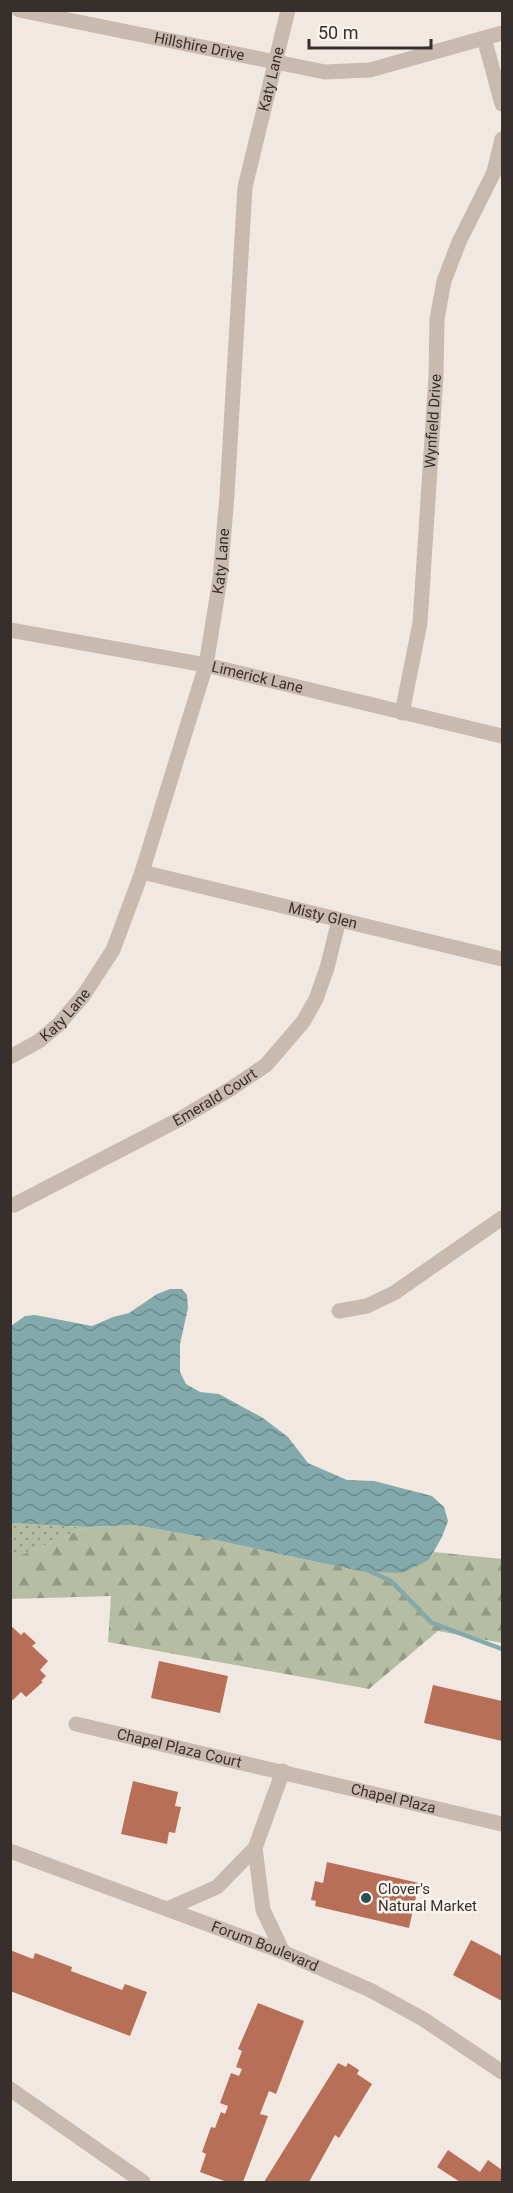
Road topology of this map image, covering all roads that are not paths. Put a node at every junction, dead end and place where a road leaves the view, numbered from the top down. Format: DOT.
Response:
graph roads {
  1 [pos="19,10"];
  2 [pos="288,10"];
  3 [pos="76,17"];
  4 [pos="502,33"];
  5 [pos="484,38"];
  6 [pos="274,62"];
  7 [pos="502,104"];
  8 [pos="502,139"];
  9 [pos="10,630"];
  10 [pos="206,665"];
  11 [pos="402,713"];
  12 [pos="502,736"];
  13 [pos="142,872"];
  14 [pos="339,920"];
  15 [pos="502,959"];
  16 [pos="10,1057"];
  17 [pos="14,1205"];
  18 [pos="502,1218"];
  19 [pos="339,1311"];
  20 [pos="76,1724"];
  21 [pos="283,1772"];
  22 [pos="502,1824"];
  23 [pos="255,1848"];
  24 [pos="10,1851"];
  25 [pos="167,1909"];
  26 [pos="283,1952"];
  27 [pos="502,2072"];
  28 [pos="10,2089"];
  29 [pos="143,2182"];
  1 -- 3 [label="street, Hillshire Drive"];
  2 -- 6 [label="street, Katy Lane"];
  3 -- 6 [label="street, Hillshire Drive"];
  4 -- 5 [label="street, Hillshire Drive"];
  5 -- 6 [label="street, Hillshire Drive"];
  5 -- 7 [label="street"];
  6 -- 10 [label="street, Katy Lane"];
  8 -- 11 [label="street, Wynfield Drive"];
  9 -- 10 [label="street, Limerick Lane"];
  10 -- 11 [label="street, Limerick Lane"];
  10 -- 13 [label="street, Katy Lane"];
  11 -- 12 [label="street, Limerick Lane"];
  13 -- 14 [label="street, Misty Glen"];
  13 -- 16 [label="street, Katy Lane"];
  14 -- 15 [label="street, Misty Glen"];
  14 -- 17 [label="street, Emerald Court"];
  18 -- 19 [label="street"];
  20 -- 21 [label="street, Chapel Plaza Court"];
  21 -- 22 [label="street, Chapel Plaza"];
  21 -- 23 [label="street"];
  23 -- 25 [label="street"];
  23 -- 26 [label="street"];
  24 -- 25 [label="street, Forum Boulevard"];
  25 -- 26 [label="street, Forum Boulevard"];
  26 -- 27 [label="street, Forum Boulevard"];
  28 -- 29 [label="street"];
}
